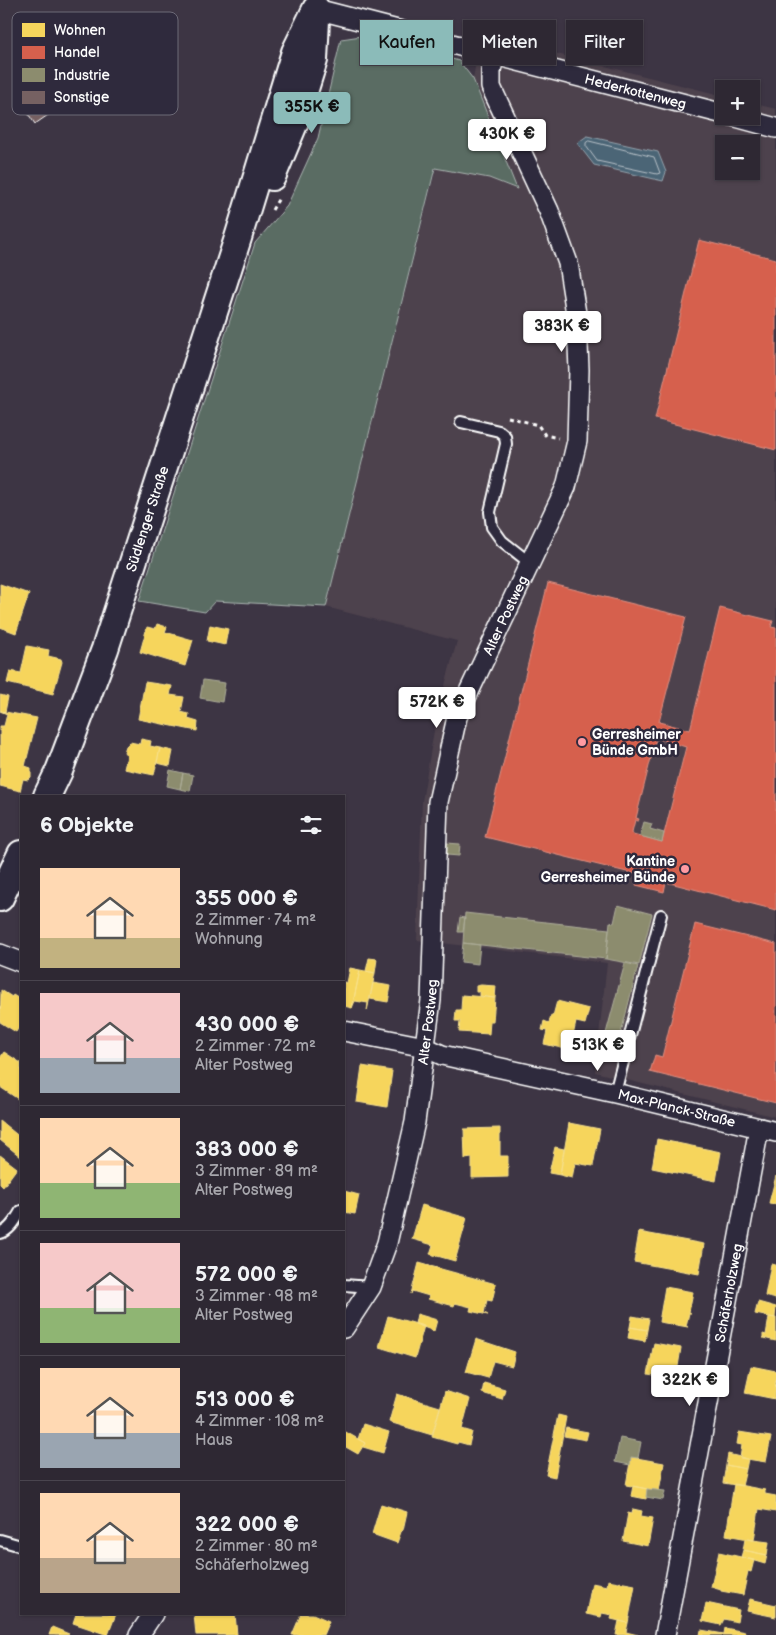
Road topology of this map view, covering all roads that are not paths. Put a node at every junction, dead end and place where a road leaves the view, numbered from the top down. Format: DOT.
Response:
graph roads {
  1 [pos="317,4"];
  2 [pos="463,47"];
  3 [pos="493,65"];
  4 [pos="531,65"];
  5 [pos="715,112"];
  6 [pos="760,124"];
  7 [pos="776,128"];
  8 [pos="461,422"];
  9 [pos="530,564"];
  10 [pos="47,795"];
  11 [pos="20,856"];
  12 [pos="0,898"];
  13 [pos="661,915"];
  14 [pos="0,954"];
  15 [pos="20,962"];
  16 [pos="345,1031"];
  17 [pos="425,1047"];
  18 [pos="615,1093"];
  19 [pos="768,1130"];
  20 [pos="20,1212"];
  21 [pos="0,1233"];
  22 [pos="345,1285"];
  23 [pos="372,1287"];
  24 [pos="345,1327"];
  25 [pos="0,1540"];
  26 [pos="20,1546"];
  27 [pos="152,1615"];
  28 [pos="139,1635"];
  29 [pos="665,1635"];
  1 -- 2 [label="street, Hederkottenweg"];
  1 -- 10 [label="main road, Südlenger Straße"];
  3 -- 9 [label="street, Alter Postweg"];
  4 -- 5 [label="street, Hederkottenweg"];
  6 -- 7 [label="street"];
  8 -- 9 [label="lane"];
  9 -- 17 [label="street, Alter Postweg"];
  11 -- 12 [label="main road"];
  13 -- 18 [label="lane"];
  14 -- 15 [label="street"];
  16 -- 17 [label="street, Max-Planck-Straße"];
  17 -- 18 [label="street, Max-Planck-Straße"];
  17 -- 23 [label="street, Alter Postweg"];
  18 -- 19 [label="street, Max-Planck-Straße"];
  19 -- 29 [label="street, Schäferholzweg"];
  20 -- 21 [label="lane"];
  22 -- 23 [label="lane"];
  23 -- 24 [label="street, Alter Postweg"];
  25 -- 26 [label="lane"];
  27 -- 28 [label="street"];
}
